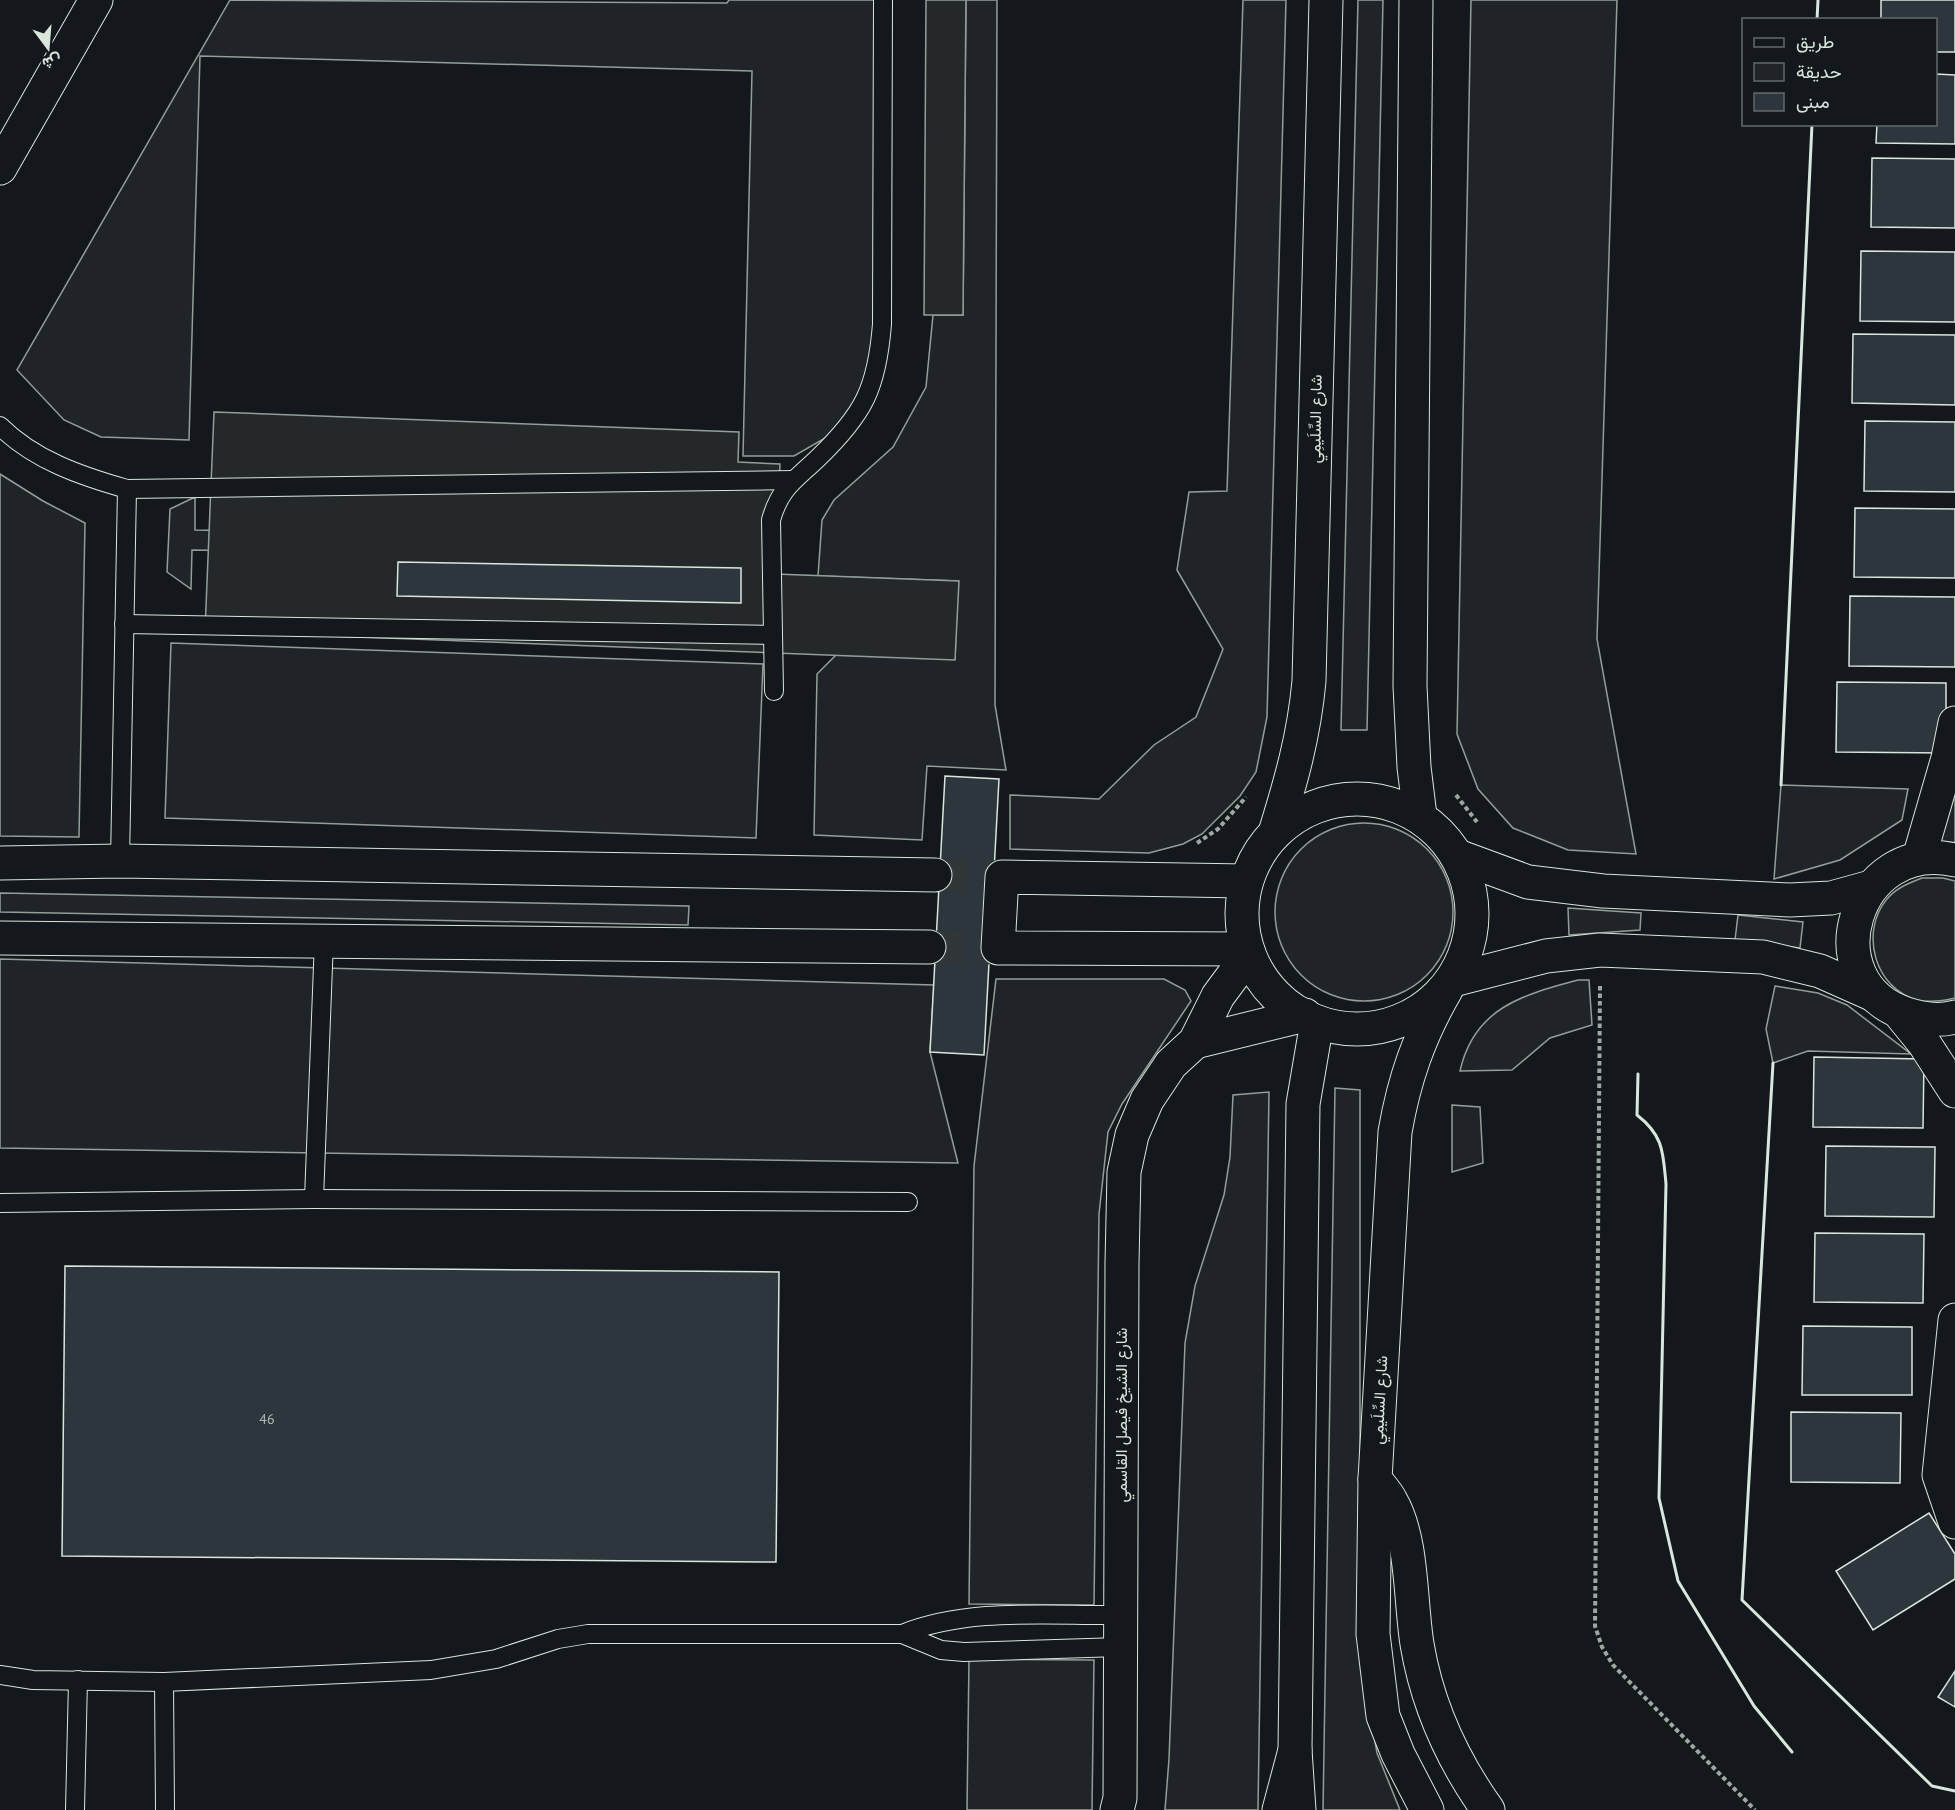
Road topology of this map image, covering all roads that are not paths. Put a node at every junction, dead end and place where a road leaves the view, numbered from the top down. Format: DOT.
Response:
graph roads {
  1 [pos="96,0"];
  2 [pos="883,0"];
  3 [pos="1326,0"];
  4 [pos="1416,0"];
  5 [pos="0,168"];
  6 [pos="0,426"];
  7 [pos="794,480"];
  8 [pos="127,489"];
  9 [pos="124,624"];
  10 [pos="773,635"];
  11 [pos="774,691"];
  12 [pos="1955,723"];
  13 [pos="1420,816"];
  14 [pos="1275,833"];
  15 [pos="1460,857"];
  16 [pos="1919,858"];
  17 [pos="1955,860"];
  18 [pos="120,861"];
  19 [pos="0,863"];
  20 [pos="934,875"];
  21 [pos="1246,881"];
  22 [pos="1871,887"];
  23 [pos="0,938"];
  24 [pos="324,940"];
  25 [pos="928,947"];
  26 [pos="1248,951"];
  27 [pos="1449,985"];
  28 [pos="1886,1003"];
  29 [pos="1955,1017"];
  30 [pos="1311,1019"];
  31 [pos="1195,1042"];
  32 [pos="1955,1091"];
  33 [pos="314,1199"];
  34 [pos="0,1203"];
  35 [pos="908,1203"];
  36 [pos="1955,1320"];
  37 [pos="1375,1479"];
  38 [pos="1955,1522"];
  39 [pos="1120,1615"];
  40 [pos="902,1634"];
  41 [pos="1120,1647"];
  42 [pos="0,1675"];
  43 [pos="78,1680"];
  44 [pos="164,1682"];
  45 [pos="1295,1750"];
  46 [pos="75,1810"];
  47 [pos="165,1810"];
  48 [pos="1117,1810"];
  49 [pos="1279,1810"];
  50 [pos="1299,1810"];
  51 [pos="1427,1810"];
  52 [pos="1488,1810"];
  1 -- 5 [label="main road"];
  2 -- 7 [label="lane"];
  3 -- 14 [label="main road, شارع السِّلَيمِي"];
  4 -- 13 [label="main road"];
  6 -- 8 [label="lane"];
  7 -- 8 [label="lane"];
  7 -- 10 [label="lane"];
  8 -- 9 [label="lane"];
  9 -- 10 [label="lane"];
  9 -- 18 [label="lane"];
  10 -- 11 [label="lane"];
  12 -- 16 [label="main road"];
  13 -- 14 [label="main road"];
  13 -- 15 [label="main road"];
  14 -- 21 [label="main road"];
  15 -- 22 [label="main road"];
  15 -- 27 [label="main road, شارع السِّلَيمِي"];
  16 -- 17 [label="main road"];
  16 -- 22 [label="main road"];
  18 -- 19 [label="main road"];
  18 -- 20 [label="main road"];
  21 -- 26 [label="main road"];
  21 -- 26 [label="main road"];
  22 -- 28 [label="main road"];
  23 -- 24 [label="main road"];
  24 -- 25 [label="main road"];
  24 -- 33 [label="lane"];
  26 -- 30 [label="main road"];
  26 -- 31 [label="main road, شارع الشيخ فيصل القاسمي"];
  27 -- 28 [label="main road"];
  27 -- 30 [label="main road"];
  27 -- 37 [label="main road, شارع السِّلَيمِي"];
  28 -- 29 [label="main road"];
  28 -- 32 [label="main road"];
  30 -- 31 [label="main road, شارع الشيخ فيصل القاسمي"];
  30 -- 45 [label="main road"];
  31 -- 39 [label="main road, شارع الشيخ فيصل القاسمي"];
  33 -- 34 [label="lane"];
  33 -- 35 [label="lane"];
  36 -- 38 [label="main road"];
  37 -- 51 [label="main road, شارع السِّلَيمِي"];
  37 -- 52 [label="main road"];
  39 -- 40 [label="lane"];
  39 -- 41 [label="main road, شارع الشيخ فيصل القاسمي"];
  40 -- 41 [label="lane"];
  40 -- 44 [label="lane"];
  41 -- 48 [label="main road, شارع الشيخ فيصل القاسمي"];
  42 -- 43 [label="lane"];
  43 -- 44 [label="lane"];
  43 -- 46 [label="lane"];
  44 -- 47 [label="lane"];
  45 -- 49 [label="main road"];
  45 -- 50 [label="main road"];
}
